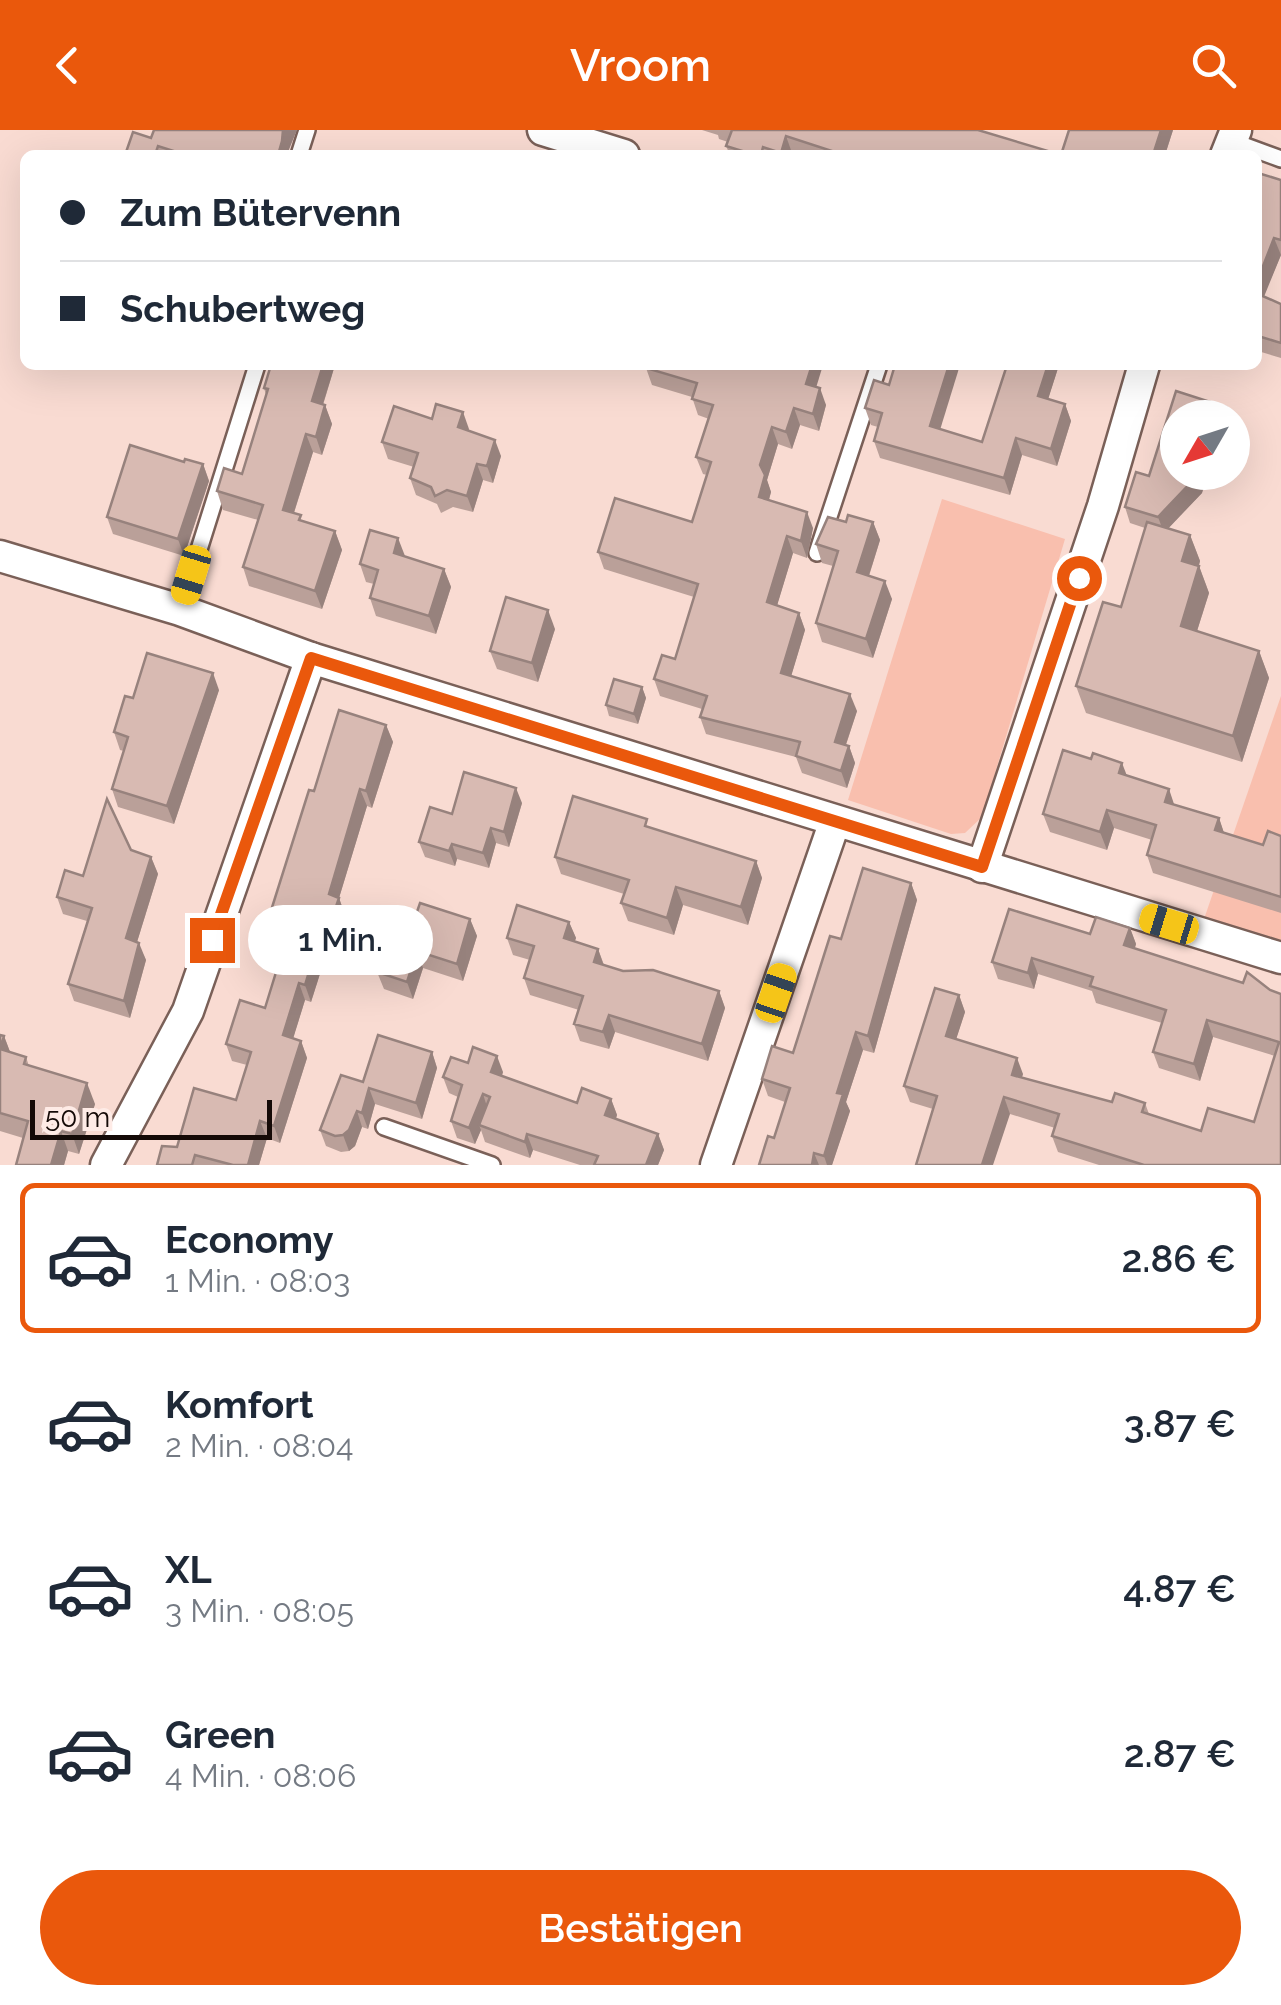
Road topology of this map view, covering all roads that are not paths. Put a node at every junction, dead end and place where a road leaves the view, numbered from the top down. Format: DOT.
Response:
graph roads {
  1 [pos="543,130"];
  2 [pos="608,150"];
  3 [pos="255,370"];
  4 [pos="876,370"];
  5 [pos="1143,370"];
  6 [pos="817,554"];
  7 [pos="0,556"];
  8 [pos="180,610"];
  9 [pos="311,658"];
  10 [pos="834,822"];
  11 [pos="982,867"];
  12 [pos="1281,958"];
  13 [pos="384,1127"];
  14 [pos="106,1165"];
  15 [pos="492,1165"];
  16 [pos="716,1165"];
  1 -- 2 [label="street"];
  3 -- 8 [label="lane"];
  4 -- 6 [label="lane"];
  5 -- 11 [label="street"];
  7 -- 8 [label="street"];
  8 -- 9 [label="street"];
  9 -- 10 [label="street"];
  9 -- 14 [label="street"];
  10 -- 11 [label="street"];
  10 -- 16 [label="street"];
  11 -- 12 [label="street"];
  13 -- 15 [label="lane"];
}
